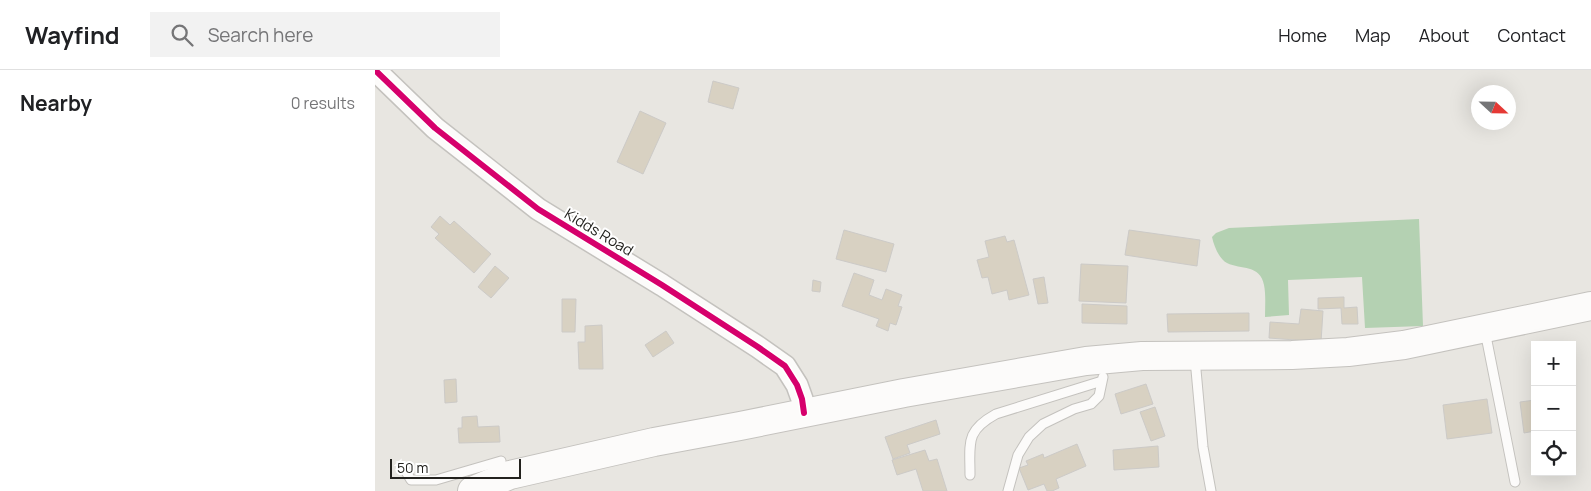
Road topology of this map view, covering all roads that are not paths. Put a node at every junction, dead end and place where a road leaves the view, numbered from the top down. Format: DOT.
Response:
graph roads {
  1 [pos="375,70"];
  2 [pos="1591,306"];
  3 [pos="1484,328"];
  4 [pos="1194,356"];
  5 [pos="1103,370"];
  6 [pos="804,412"];
  7 [pos="501,460"];
  8 [pos="405,470"];
  9 [pos="969,475"];
  10 [pos="436,480"];
  11 [pos="1515,482"];
  12 [pos="437,491"];
  13 [pos="472,491"];
  14 [pos="1008,491"];
  15 [pos="1211,491"];
  1 -- 6 [label="street, Kidds Road"];
  2 -- 3 [label="highway"];
  3 -- 4 [label="highway"];
  3 -- 11 [label="lane"];
  4 -- 5 [label="highway"];
  4 -- 15 [label="lane"];
  5 -- 6 [label="highway"];
  5 -- 9 [label="lane"];
  5 -- 14 [label="lane"];
  6 -- 13 [label="highway"];
  7 -- 10 [label="lane"];
  8 -- 10 [label="lane"];
  10 -- 12 [label="lane"];
}
